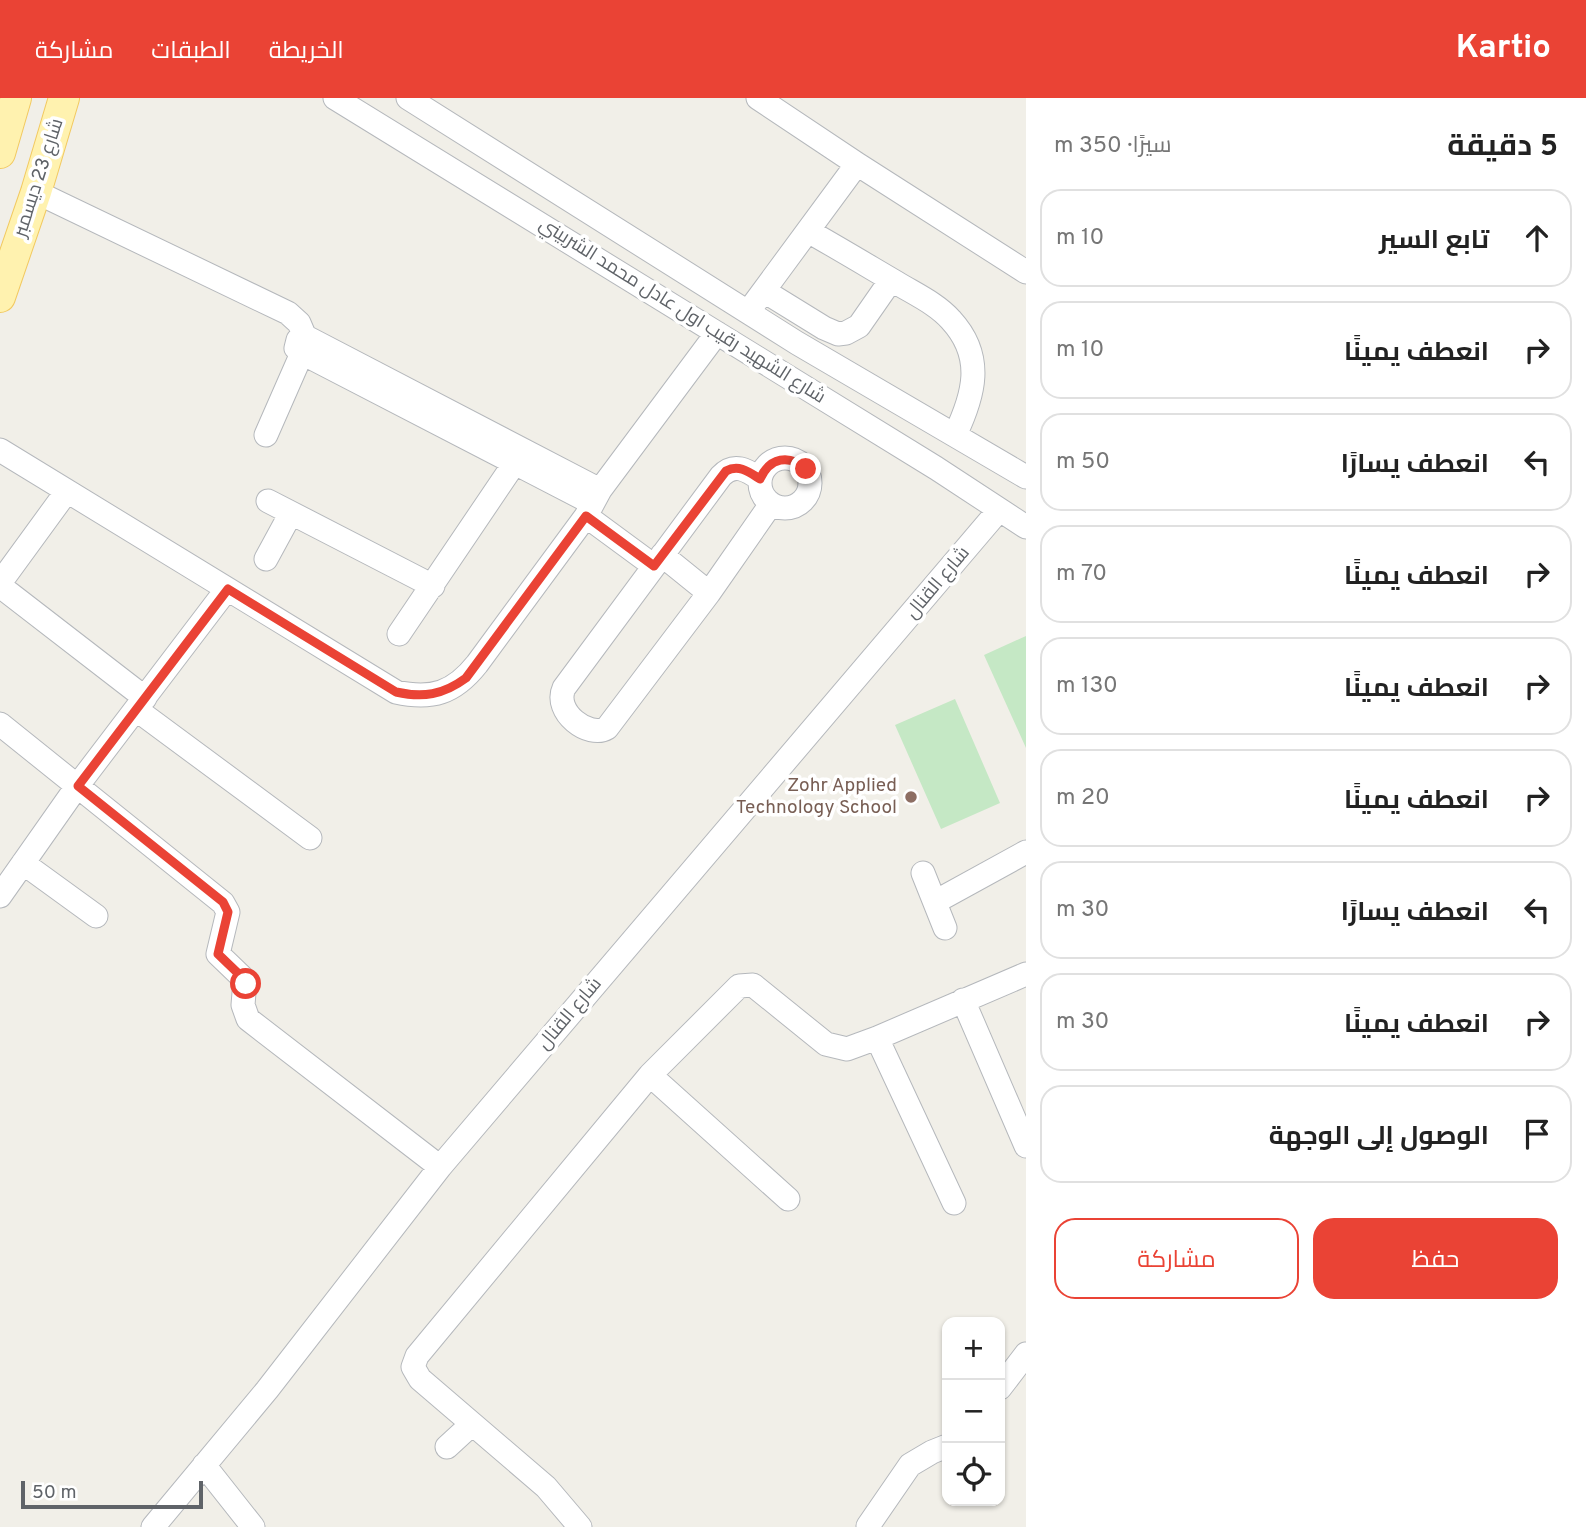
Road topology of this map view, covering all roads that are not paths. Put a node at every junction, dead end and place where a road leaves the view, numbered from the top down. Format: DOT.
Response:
graph roads {
  1 [pos="16,98"];
  2 [pos="64,98"];
  3 [pos="335,98"];
  4 [pos="408,98"];
  5 [pos="439,98"];
  6 [pos="758,98"];
  7 [pos="446,121"];
  8 [pos="0,153"];
  9 [pos="426,153"];
  10 [pos="857,164"];
  11 [pos="36,192"];
  12 [pos="808,231"];
  13 [pos="1026,272"];
  14 [pos="891,280"];
  15 [pos="764,291"];
  16 [pos="0,297"];
  17 [pos="748,312"];
  18 [pos="717,333"];
  19 [pos="303,345"];
  20 [pos="265,435"];
  21 [pos="955,435"];
  22 [pos="0,450"];
  23 [pos="518,458"];
  24 [pos="1025,475"];
  25 [pos="760,479"];
  26 [pos="67,491"];
  27 [pos="268,501"];
  28 [pos="592,503"];
  29 [pos="771,505"];
  30 [pos="999,510"];
  31 [pos="291,513"];
  32 [pos="1026,527"];
  33 [pos="266,559"];
  34 [pos="658,560"];
  35 [pos="0,584"];
  36 [pos="433,586"];
  37 [pos="228,589"];
  38 [pos="709,593"];
  39 [pos="399,634"];
  40 [pos="141,704"];
  41 [pos="0,724"];
  42 [pos="78,786"];
  43 [pos="310,838"];
  44 [pos="1026,852"];
  45 [pos="23,863"];
  46 [pos="923,873"];
  47 [pos="0,896"];
  48 [pos="934,902"];
  49 [pos="96,916"];
  50 [pos="945,928"];
  51 [pos="1026,974"];
  52 [pos="963,1000"];
  53 [pos="877,1038"];
  54 [pos="650,1075"];
  55 [pos="1026,1146"];
  56 [pos="440,1167"];
  57 [pos="788,1199"];
  58 [pos="954,1203"];
  59 [pos="1026,1354"];
  60 [pos="1005,1381"];
  61 [pos="472,1424"];
  62 [pos="447,1447"];
  63 [pos="942,1448"];
  64 [pos="204,1465"];
  65 [pos="570,1523"];
  66 [pos="868,1526"];
  67 [pos="153,1527"];
  68 [pos="253,1527"];
  1 -- 8 [label="main road"];
  2 -- 11 [label="main road, شارع 23 ديسمبر"];
  3 -- 9 [label="street, شارع الشهيد رقيب اول عادل محمد الشربيني"];
  4 -- 7 [label="street, شارع الشهيد رقيب اول عادل محمد الشربيني"];
  5 -- 7 [label="street"];
  6 -- 10 [label="street"];
  7 -- 9 [label="street"];
  7 -- 17 [label="street, شارع الشهيد رقيب اول عادل محمد الشربيني"];
  9 -- 18 [label="street, شارع الشهيد رقيب اول عادل محمد الشربيني"];
  10 -- 12 [label="street"];
  10 -- 13 [label="street"];
  11 -- 16 [label="main road, شارع 23 ديسمبر"];
  11 -- 19 [label="street"];
  12 -- 14 [label="street"];
  12 -- 15 [label="street"];
  14 -- 15 [label="street"];
  14 -- 21 [label="street"];
  15 -- 17 [label="street"];
  17 -- 21 [label="street, شارع الشهيد رقيب اول عادل محمد الشربيني"];
  18 -- 28 [label="street"];
  18 -- 30 [label="street, شارع الشهيد رقيب اول عادل محمد الشربيني"];
  19 -- 20 [label="street"];
  19 -- 23 [label="street"];
  21 -- 24 [label="street, شارع الشهيد رقيب اول عادل محمد الشربيني"];
  22 -- 26 [label="street"];
  23 -- 28 [label="street"];
  23 -- 36 [label="street"];
  25 -- 29 [label="street"];
  25 -- 29 [label="street"];
  25 -- 34 [label="street"];
  26 -- 35 [label="street"];
  26 -- 37 [label="street"];
  27 -- 31 [label="street"];
  28 -- 34 [label="street"];
  28 -- 37 [label="street"];
  29 -- 38 [label="street"];
  30 -- 32 [label="street, شارع الشهيد رقيب اول عادل محمد الشربيني"];
  30 -- 56 [label="street, شارع القنال"];
  31 -- 33 [label="street"];
  31 -- 36 [label="street"];
  34 -- 38 [label="street"];
  34 -- 38 [label="street"];
  35 -- 40 [label="street"];
  36 -- 39 [label="street"];
  37 -- 40 [label="street"];
  40 -- 42 [label="street"];
  40 -- 43 [label="street"];
  41 -- 42 [label="street"];
  42 -- 45 [label="street"];
  42 -- 56 [label="street"];
  44 -- 48 [label="street"];
  45 -- 47 [label="street"];
  45 -- 49 [label="street"];
  46 -- 48 [label="street"];
  48 -- 50 [label="street"];
  51 -- 52 [label="street"];
  52 -- 53 [label="street"];
  52 -- 55 [label="street"];
  53 -- 54 [label="street"];
  53 -- 58 [label="street"];
  54 -- 57 [label="street"];
  54 -- 61 [label="street"];
  56 -- 64 [label="street, شارع القنال"];
  59 -- 60 [label="street"];
  61 -- 62 [label="street"];
  61 -- 65 [label="street"];
  63 -- 66 [label="street"];
  64 -- 67 [label="street, شارع القنال"];
  64 -- 68 [label="street"];
}
